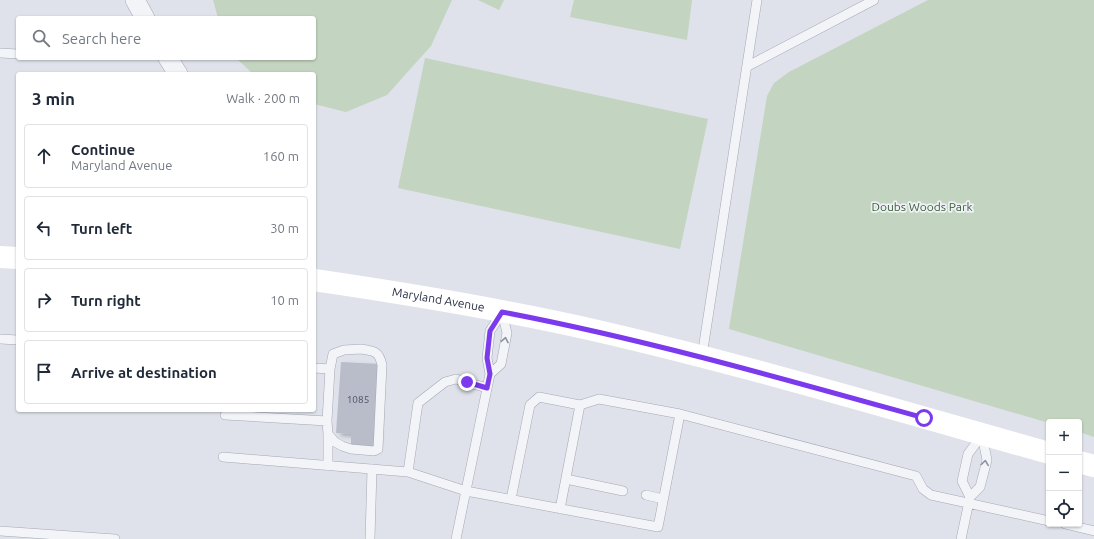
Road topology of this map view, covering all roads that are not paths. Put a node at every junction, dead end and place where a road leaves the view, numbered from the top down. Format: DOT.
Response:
graph roads {
  1 [pos="135,0"];
  2 [pos="757,0"];
  3 [pos="874,0"];
  4 [pos="144,16"];
  5 [pos="0,53"];
  6 [pos="16,54"];
  7 [pos="169,60"];
  8 [pos="748,66"];
  9 [pos="177,72"];
  10 [pos="0,257"];
  11 [pos="16,258"];
  12 [pos="316,280"];
  13 [pos="502,312"];
  14 [pos="0,339"];
  15 [pos="16,340"];
  16 [pos="702,356"];
  17 [pos="316,368"];
  18 [pos="330,369"];
  19 [pos="490,374"];
  20 [pos="487,388"];
  21 [pos="580,405"];
  22 [pos="680,414"];
  23 [pos="225,415"];
  24 [pos="327,421"];
  25 [pos="328,434"];
  26 [pos="982,435"];
  27 [pos="1046,453"];
  28 [pos="223,458"];
  29 [pos="1082,463"];
  30 [pos="328,466"];
  31 [pos="1094,466"];
  32 [pos="372,469"];
  33 [pos="408,472"];
  34 [pos="566,478"];
  35 [pos="466,491"];
  36 [pos="623,491"];
  37 [pos="646,495"];
  38 [pos="663,499"];
  39 [pos="511,500"];
  40 [pos="969,500"];
  41 [pos="560,509"];
  42 [pos="1046,520"];
  43 [pos="1077,527"];
  44 [pos="0,531"];
  45 [pos="1094,531"];
  46 [pos="115,539"];
  47 [pos="370,539"];
  48 [pos="456,539"];
  49 [pos="961,539"];
  1 -- 4 [label="street"];
  2 -- 8 [label="lane"];
  3 -- 8 [label="lane"];
  5 -- 6 [label="lane"];
  7 -- 9 [label="street"];
  8 -- 16 [label="lane"];
  10 -- 11 [label="main road"];
  12 -- 13 [label="main road, Maryland Avenue"];
  13 -- 16 [label="main road, Maryland Avenue"];
  13 -- 19 [label="lane"];
  19 -- 13 [label="lane, one-way"];
  14 -- 15 [label="lane"];
  16 -- 26 [label="main road, Maryland Avenue"];
  17 -- 18 [label="lane"];
  18 -- 24 [label="lane"];
  18 -- 25 [label="lane"];
  19 -- 20 [label="lane"];
  20 -- 33 [label="lane"];
  20 -- 35 [label="lane"];
  21 -- 22 [label="lane"];
  21 -- 34 [label="lane"];
  21 -- 39 [label="lane"];
  22 -- 38 [label="lane"];
  22 -- 40 [label="lane"];
  23 -- 24 [label="lane"];
  24 -- 25 [label="lane"];
  25 -- 30 [label="lane"];
  26 -- 27 [label="main road, Maryland Avenue"];
  40 -- 26 [label="lane, one-way"];
  26 -- 40 [label="lane"];
  28 -- 30 [label="lane"];
  29 -- 31 [label="main road"];
  30 -- 32 [label="lane"];
  32 -- 33 [label="lane"];
  32 -- 47 [label="lane"];
  33 -- 35 [label="lane"];
  34 -- 36 [label="lane"];
  34 -- 41 [label="lane"];
  35 -- 39 [label="lane"];
  35 -- 48 [label="lane"];
  37 -- 38 [label="lane"];
  38 -- 41 [label="lane"];
  39 -- 41 [label="lane"];
  40 -- 42 [label="lane"];
  40 -- 49 [label="lane"];
  43 -- 45 [label="lane"];
  44 -- 46 [label="lane"];
}
